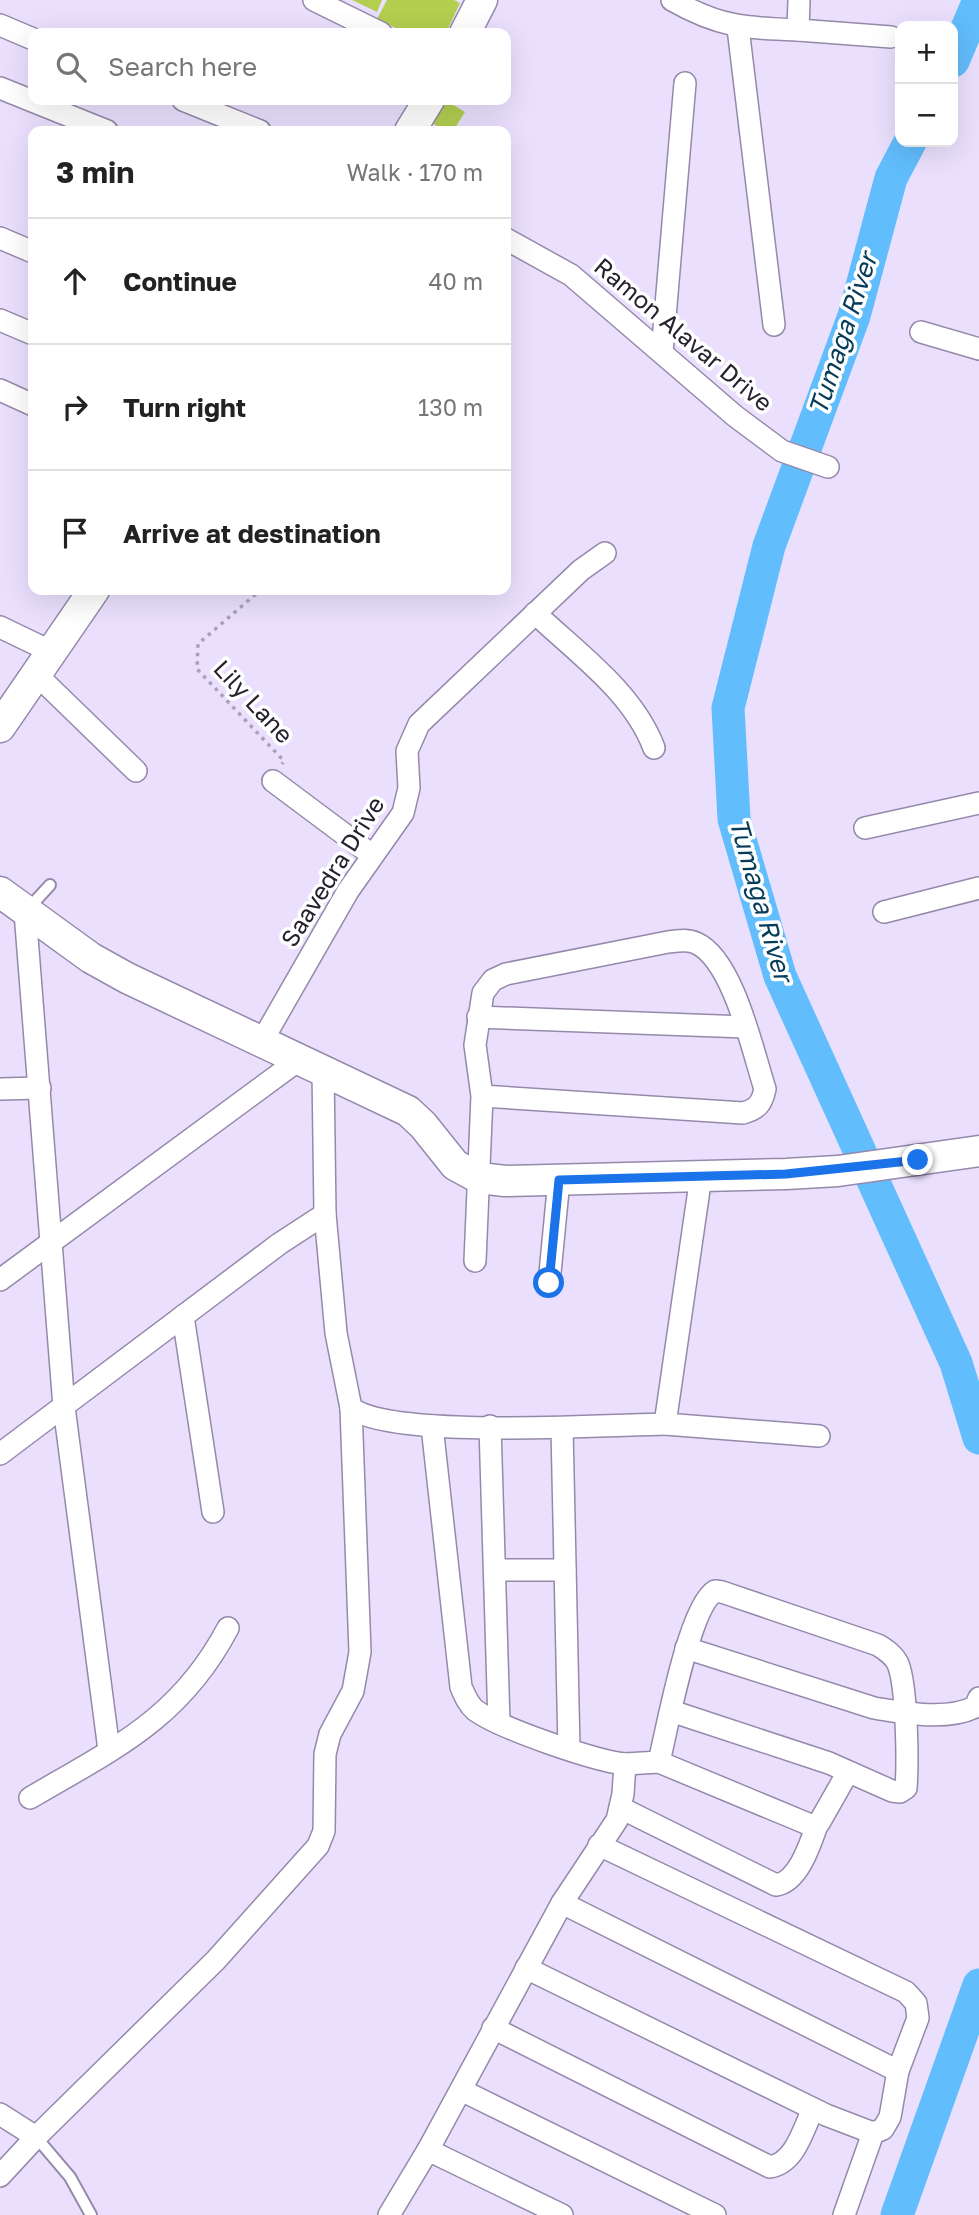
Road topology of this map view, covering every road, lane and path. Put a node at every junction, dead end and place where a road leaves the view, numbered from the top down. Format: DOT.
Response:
graph roads {
  1 [pos="314,0"];
  2 [pos="671,0"];
  3 [pos="799,0"];
  4 [pos="480,1"];
  5 [pos="0,25"];
  6 [pos="371,28"];
  7 [pos="467,28"];
  8 [pos="738,28"];
  9 [pos="798,30"];
  10 [pos="28,36"];
  11 [pos="891,37"];
  12 [pos="685,83"];
  13 [pos="0,88"];
  14 [pos="28,99"];
  15 [pos="42,105"];
  16 [pos="195,105"];
  17 [pos="426,105"];
  18 [pos="95,126"];
  19 [pos="248,126"];
  20 [pos="413,126"];
  21 [pos="0,238"];
  22 [pos="511,242"];
  23 [pos="28,250"];
  24 [pos="0,320"];
  25 [pos="774,325"];
  26 [pos="28,332"];
  27 [pos="921,332"];
  28 [pos="979,349"];
  29 [pos="662,352"];
  30 [pos="0,390"];
  31 [pos="28,403"];
  32 [pos="828,467"];
  33 [pos="604,553"];
  34 [pos="91,595"];
  35 [pos="255,595"];
  36 [pos="535,613"];
  37 [pos="0,627"];
  38 [pos="44,663"];
  39 [pos="0,727"];
  40 [pos="654,748"];
  41 [pos="136,771"];
  42 [pos="273,781"];
  43 [pos="979,803"];
  44 [pos="865,828"];
  45 [pos="372,855"];
  46 [pos="50,885"];
  47 [pos="979,888"];
  48 [pos="0,892"];
  49 [pos="25,912"];
  50 [pos="884,912"];
  51 [pos="478,1017"];
  52 [pos="745,1027"];
  53 [pos="262,1041"];
  54 [pos="311,1065"];
  55 [pos="0,1088"];
  56 [pos="40,1088"];
  57 [pos="482,1096"];
  58 [pos="979,1151"];
  59 [pos="701,1176"];
  60 [pos="479,1178"];
  61 [pos="559,1180"];
  62 [pos="325,1214"];
  63 [pos="52,1241"];
  64 [pos="475,1261"];
  65 [pos="0,1280"];
  66 [pos="549,1283"];
  67 [pos="183,1316"];
  68 [pos="64,1407"];
  69 [pos="351,1408"];
  70 [pos="665,1424"];
  71 [pos="432,1426"];
  72 [pos="490,1426"];
  73 [pos="562,1428"];
  74 [pos="819,1436"];
  75 [pos="0,1454"];
  76 [pos="214,1512"];
  77 [pos="495,1570"];
  78 [pos="565,1570"];
  79 [pos="228,1628"];
  80 [pos="686,1648"];
  81 [pos="979,1698"];
  82 [pos="671,1711"];
  83 [pos="904,1713"];
  84 [pos="499,1723"];
  85 [pos="569,1749"];
  86 [pos="109,1750"];
  87 [pos="659,1762"];
  88 [pos="625,1764"];
  89 [pos="848,1772"];
  90 [pos="30,1798"];
  91 [pos="621,1808"];
  92 [pos="817,1825"];
  93 [pos="599,1845"];
  94 [pos="562,1903"];
  95 [pos="526,1968"];
  96 [pos="493,2028"];
  97 [pos="898,2071"];
  98 [pos="461,2090"];
  99 [pos="813,2109"];
  100 [pos="0,2114"];
  101 [pos="873,2133"];
  102 [pos="36,2137"];
  103 [pos="428,2150"];
  104 [pos="0,2176"];
  105 [pos="394,2213"];
  106 [pos="91,2215"];
  107 [pos="562,2215"];
  108 [pos="715,2215"];
  109 [pos="844,2215"];
  1 -- 6 [label="street"];
  2 -- 8 [label="street"];
  3 -- 9 [label="street"];
  4 -- 7 [label="main road"];
  5 -- 10 [label="street"];
  8 -- 9 [label="street"];
  8 -- 25 [label="street"];
  9 -- 11 [label="street"];
  12 -- 29 [label="street"];
  13 -- 14 [label="street"];
  15 -- 18 [label="street"];
  16 -- 19 [label="street"];
  17 -- 20 [label="main road"];
  21 -- 23 [label="street"];
  22 -- 29 [label="street, Ramon Alavar Drive"];
  24 -- 26 [label="street"];
  27 -- 28 [label="street"];
  29 -- 32 [label="street, Ramon Alavar Drive"];
  30 -- 31 [label="street"];
  33 -- 36 [label="street, Saavedra Drive"];
  34 -- 38 [label="main road"];
  35 -- 42 [label="path, Lily Lane"];
  36 -- 40 [label="street"];
  36 -- 45 [label="street, Saavedra Drive"];
  37 -- 38 [label="street"];
  38 -- 39 [label="main road"];
  38 -- 41 [label="street"];
  42 -- 45 [label="street"];
  43 -- 44 [label="street"];
  45 -- 53 [label="street, Saavedra Drive"];
  46 -- 49 [label="lane"];
  47 -- 50 [label="street"];
  48 -- 49 [label="main road"];
  49 -- 53 [label="main road"];
  49 -- 56 [label="street"];
  51 -- 52 [label="street"];
  51 -- 52 [label="street"];
  51 -- 57 [label="street"];
  52 -- 57 [label="street"];
  53 -- 54 [label="main road"];
  54 -- 60 [label="main road"];
  54 -- 62 [label="street"];
  54 -- 63 [label="street"];
  55 -- 56 [label="street"];
  56 -- 63 [label="street"];
  57 -- 60 [label="street"];
  58 -- 59 [label="main road"];
  59 -- 61 [label="main road"];
  59 -- 70 [label="street"];
  60 -- 61 [label="main road"];
  60 -- 64 [label="street"];
  61 -- 66 [label="street"];
  62 -- 67 [label="street"];
  62 -- 69 [label="street"];
  63 -- 65 [label="street"];
  63 -- 68 [label="street"];
  67 -- 68 [label="street"];
  67 -- 76 [label="street"];
  68 -- 75 [label="street"];
  68 -- 86 [label="street"];
  69 -- 71 [label="street"];
  69 -- 102 [label="street"];
  70 -- 73 [label="street"];
  70 -- 74 [label="street"];
  71 -- 72 [label="street"];
  71 -- 84 [label="street"];
  72 -- 73 [label="street"];
  72 -- 77 [label="street"];
  73 -- 78 [label="street"];
  77 -- 78 [label="street"];
  77 -- 84 [label="street"];
  78 -- 85 [label="street"];
  79 -- 86 [label="street"];
  80 -- 82 [label="street"];
  80 -- 83 [label="street"];
  80 -- 83 [label="street"];
  81 -- 83 [label="street"];
  82 -- 87 [label="street"];
  82 -- 89 [label="street"];
  83 -- 89 [label="street"];
  84 -- 85 [label="street"];
  85 -- 88 [label="street"];
  86 -- 90 [label="street"];
  87 -- 88 [label="street"];
  87 -- 92 [label="street"];
  88 -- 91 [label="street"];
  89 -- 92 [label="street"];
  91 -- 92 [label="street"];
  91 -- 93 [label="street"];
  93 -- 94 [label="street"];
  93 -- 97 [label="street"];
  94 -- 95 [label="street"];
  94 -- 97 [label="street"];
  95 -- 96 [label="street"];
  95 -- 99 [label="street"];
  96 -- 98 [label="street"];
  96 -- 99 [label="street"];
  97 -- 101 [label="street"];
  98 -- 103 [label="street"];
  98 -- 108 [label="street"];
  99 -- 101 [label="street"];
  100 -- 102 [label="street"];
  101 -- 109 [label="street"];
  102 -- 104 [label="street"];
  102 -- 106 [label="lane"];
  103 -- 105 [label="street"];
  103 -- 107 [label="street"];
}
